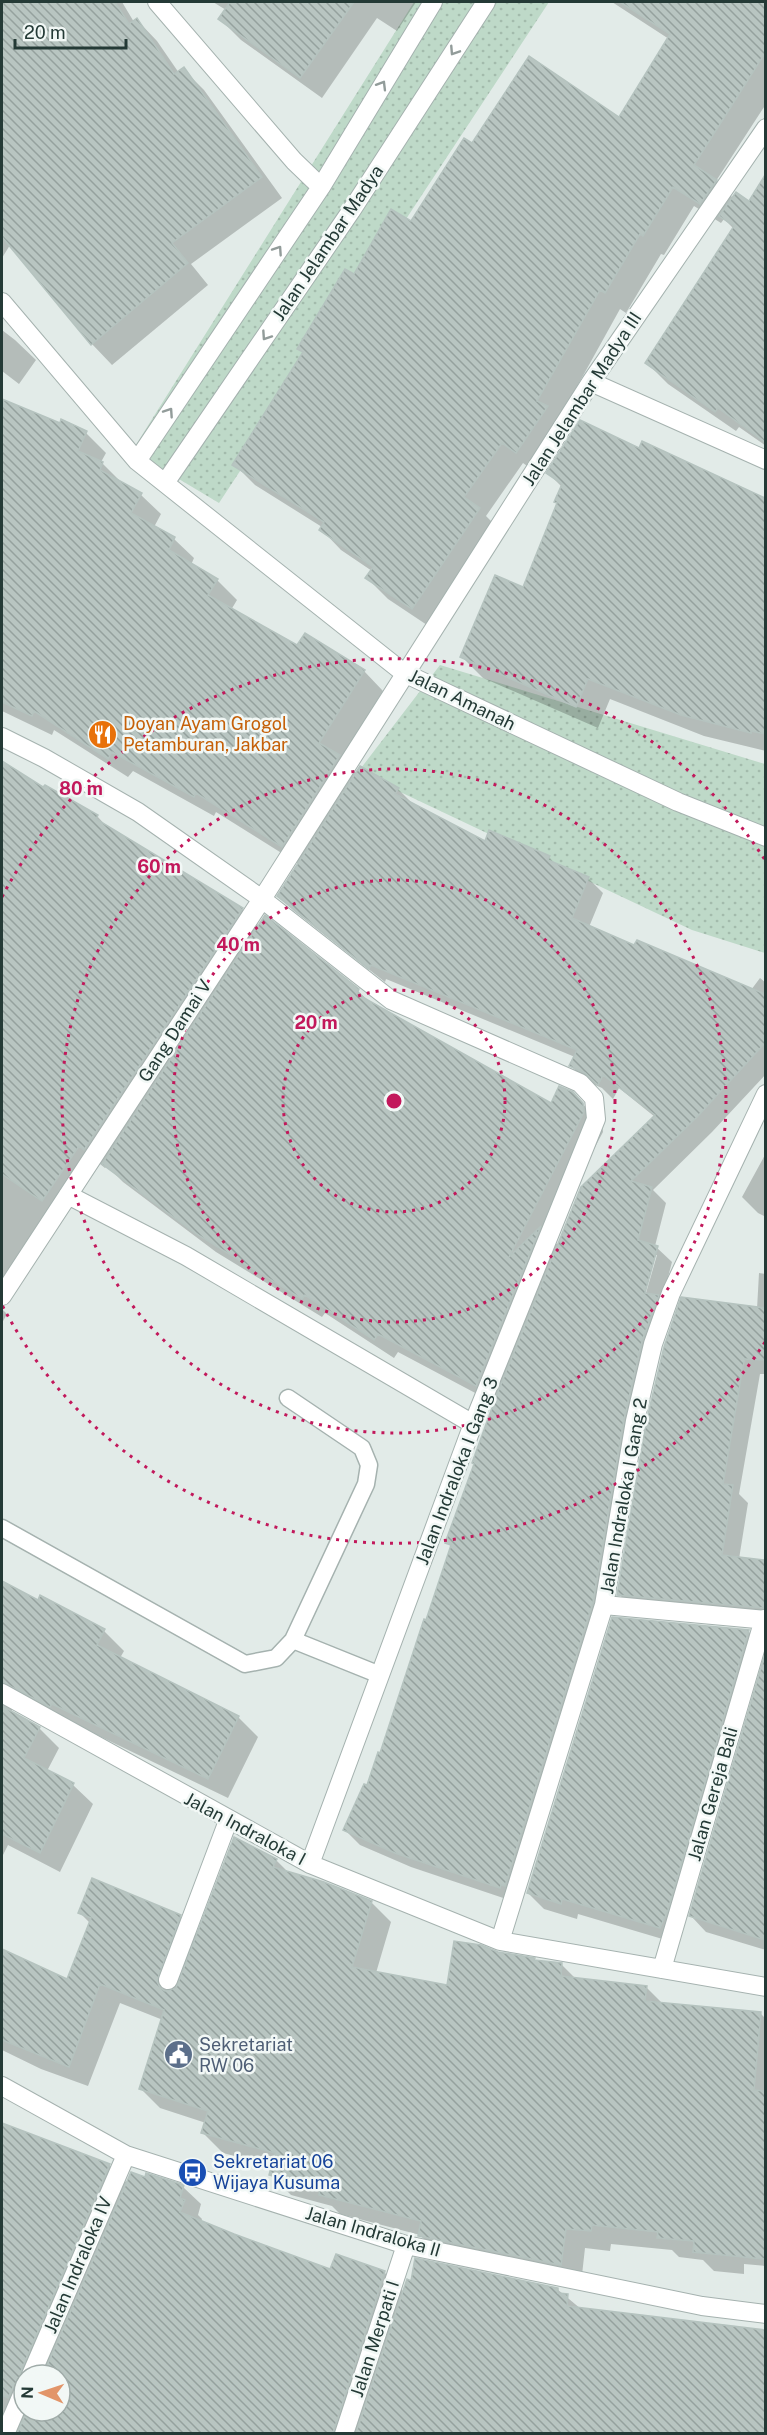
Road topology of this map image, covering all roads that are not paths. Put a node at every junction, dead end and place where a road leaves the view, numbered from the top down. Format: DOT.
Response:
graph roads {
  1 [pos="157,2"];
  2 [pos="432,2"];
  3 [pos="486,2"];
  4 [pos="765,128"];
  5 [pos="321,187"];
  6 [pos="2,302"];
  7 [pos="591,382"];
  8 [pos="765,460"];
  9 [pos="137,461"];
  10 [pos="165,483"];
  11 [pos="404,673"];
  12 [pos="2,737"];
  13 [pos="765,837"];
  14 [pos="262,899"];
  15 [pos="765,1094"];
  16 [pos="68,1195"];
  17 [pos="2,1296"];
  18 [pos="288,1398"];
  19 [pos="473,1424"];
  20 [pos="2,1528"];
  21 [pos="604,1605"];
  22 [pos="765,1619"];
  23 [pos="293,1640"];
  24 [pos="380,1675"];
  25 [pos="2,1693"];
  26 [pos="228,1821"];
  27 [pos="310,1864"];
  28 [pos="500,1941"];
  29 [pos="662,1969"];
  30 [pos="168,1980"];
  31 [pos="765,1987"];
  32 [pos="2,2086"];
  33 [pos="126,2155"];
  34 [pos="406,2245"];
  35 [pos="765,2314"];
  36 [pos="36,2363"];
  37 [pos="12,2417"];
  38 [pos="5,2433"];
  39 [pos="344,2433"];
  1 -- 5 [label="street"];
  5 -- 2 [label="street, Jalan Jelambar Madya, one-way"];
  3 -- 10 [label="street, Jalan Jelambar Madya, one-way"];
  4 -- 7 [label="street, Jalan Jelambar Madya III"];
  9 -- 5 [label="street, Jalan Jelambar Madya, one-way"];
  6 -- 9 [label="street, Jalan Amanah"];
  7 -- 8 [label="street"];
  7 -- 11 [label="street, Jalan Jelambar Madya III"];
  9 -- 10 [label="street, Jalan Amanah"];
  10 -- 11 [label="street, Jalan Amanah"];
  11 -- 13 [label="street, Jalan Amanah"];
  11 -- 14 [label="street, Gang Damai V"];
  12 -- 14 [label="street"];
  14 -- 16 [label="street, Gang Damai V"];
  14 -- 19 [label="street, Jalan Indraloka I Gang 3"];
  15 -- 21 [label="street, Jalan Indraloka I Gang 2"];
  16 -- 17 [label="street, Gang Damai V"];
  16 -- 19 [label="street"];
  18 -- 23 [label="lane"];
  19 -- 24 [label="street, Jalan Indraloka I Gang 3"];
  20 -- 23 [label="lane"];
  21 -- 22 [label="street, Jalan Gereja Bali"];
  21 -- 28 [label="street, Jalan Indraloka I Gang 2"];
  22 -- 29 [label="street, Jalan Gereja Bali"];
  23 -- 24 [label="lane"];
  24 -- 27 [label="street, Jalan Indraloka I Gang 3"];
  25 -- 26 [label="street, Jalan Indraloka I"];
  26 -- 27 [label="street, Jalan Indraloka I"];
  26 -- 30 [label="street"];
  27 -- 28 [label="street, Jalan Indraloka I"];
  28 -- 29 [label="street, Jalan Indraloka I"];
  29 -- 31 [label="street, Jalan Indraloka I"];
  32 -- 33 [label="street, Jalan Indraloka II"];
  33 -- 34 [label="street, Jalan Indraloka II"];
  33 -- 36 [label="street, Jalan Indraloka IV"];
  34 -- 35 [label="street, Jalan Indraloka II"];
  34 -- 39 [label="street, Jalan Merpati I"];
  37 -- 38 [label="street"];
}
